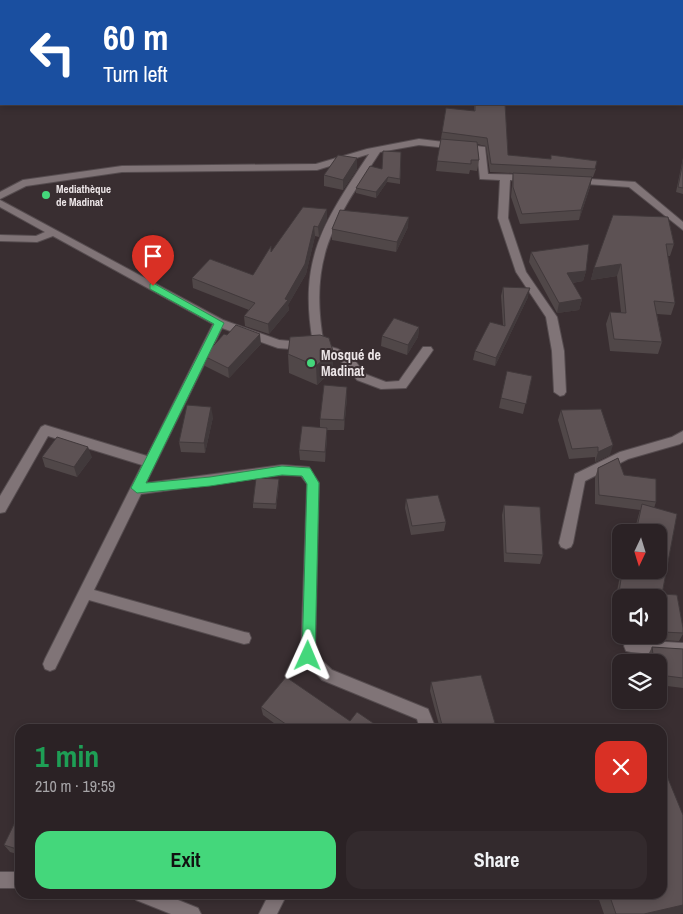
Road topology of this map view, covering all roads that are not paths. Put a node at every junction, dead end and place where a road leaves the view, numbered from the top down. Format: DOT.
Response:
graph roads {
  1 [pos="377,150"];
  2 [pos="506,178"];
  3 [pos="539,179"];
  4 [pos="567,180"];
  5 [pos="0,196"];
  6 [pos="0,203"];
  7 [pos="683,227"];
  8 [pos="54,232"];
  9 [pos="0,238"];
  10 [pos="219,323"];
  11 [pos="320,348"];
  12 [pos="426,350"];
  13 [pos="560,392"];
  14 [pos="681,440"];
  15 [pos="150,462"];
  16 [pos="137,488"];
  17 [pos="0,508"];
  18 [pos="566,543"];
  19 [pos="85,593"];
  20 [pos="244,638"];
  21 [pos="631,646"];
  22 [pos="683,650"];
  23 [pos="50,664"];
  24 [pos="426,724"];
  25 [pos="0,880"];
  26 [pos="15,880"];
  27 [pos="154,899"];
  28 [pos="276,899"];
  29 [pos="192,914"];
  30 [pos="268,914"];
  1 -- 2 [label="street"];
  1 -- 5 [label="street"];
  1 -- 11 [label="street"];
  2 -- 3 [label="street"];
  2 -- 13 [label="street"];
  4 -- 7 [label="street"];
  6 -- 8 [label="street"];
  8 -- 9 [label="street"];
  8 -- 10 [label="street"];
  10 -- 11 [label="street"];
  10 -- 15 [label="street"];
  11 -- 12 [label="street"];
  14 -- 18 [label="street"];
  15 -- 16 [label="street"];
  15 -- 17 [label="street"];
  16 -- 19 [label="street"];
  16 -- 24 [label="street"];
  19 -- 20 [label="street"];
  19 -- 23 [label="street"];
  21 -- 22 [label="street"];
  25 -- 26 [label="street"];
  27 -- 29 [label="street"];
  28 -- 30 [label="street"];
}
